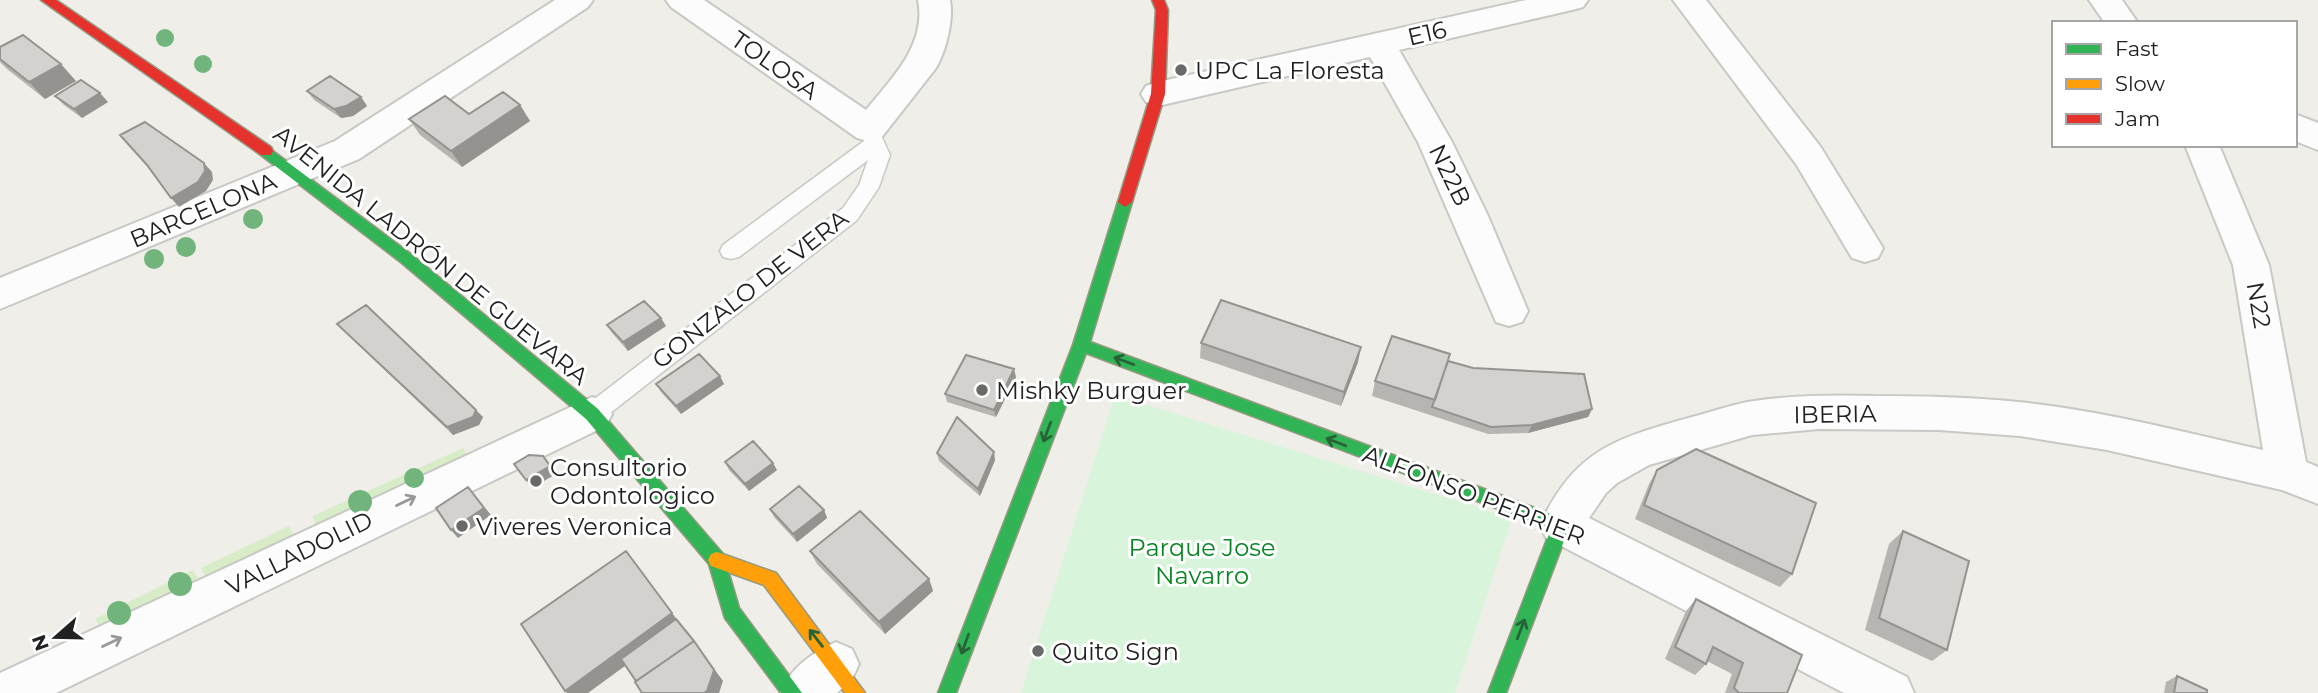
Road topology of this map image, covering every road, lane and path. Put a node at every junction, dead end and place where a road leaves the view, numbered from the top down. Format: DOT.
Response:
graph roads {
  1 [pos="47,0"];
  2 [pos="577,0"];
  3 [pos="682,0"];
  4 [pos="934,0"];
  5 [pos="1158,0"];
  6 [pos="1572,0"];
  7 [pos="1689,0"];
  8 [pos="2105,0"];
  9 [pos="2121,21"];
  10 [pos="1379,44"];
  11 [pos="1158,94"];
  12 [pos="2297,126"];
  13 [pos="872,136"];
  14 [pos="2318,138"];
  15 [pos="2203,147"];
  16 [pos="295,171"];
  17 [pos="1865,248"];
  18 [pos="731,251"];
  19 [pos="0,294"];
  20 [pos="1509,311"];
  21 [pos="1081,345"];
  22 [pos="592,414"];
  23 [pos="2302,480"];
  24 [pos="1561,525"];
  25 [pos="717,560"];
  26 [pos="846,678"];
  27 [pos="6,693"];
  28 [pos="793,693"];
  29 [pos="803,693"];
  30 [pos="947,693"];
  31 [pos="1497,693"];
  32 [pos="1891,693"];
  1 -- 16 [label="street, AVENIDA LADRÓN DE GUEVARA"];
  2 -- 16 [label="street, BARCELONA"];
  3 -- 13 [label="street, TOLOSA"];
  4 -- 13 [label="street"];
  5 -- 11 [label="street"];
  6 -- 10 [label="street, E16"];
  7 -- 17 [label="street"];
  8 -- 9 [label="street"];
  10 -- 11 [label="street, E16"];
  10 -- 20 [label="street, N22B"];
  11 -- 21 [label="street"];
  12 -- 14 [label="street"];
  13 -- 18 [label="lane"];
  13 -- 22 [label="lane, GONZALO DE VERA"];
  15 -- 23 [label="street, N22"];
  16 -- 19 [label="street, BARCELONA"];
  16 -- 22 [label="street, AVENIDA LADRÓN DE GUEVARA"];
  24 -- 21 [label="street, ALFONSO PERRIER, one-way"];
  21 -- 30 [label="street, one-way"];
  22 -- 25 [label="street, AVENIDA LADRÓN DE GUEVARA"];
  27 -- 22 [label="street, VALLADOLID, one-way"];
  23 -- 24 [label="street, IBERIA"];
  31 -- 24 [label="street, IBERIA, one-way"];
  24 -- 32 [label="street, ALFONSO PERRIER"];
  26 -- 25 [label="street, AVENIDA LADRÓN DE GUEVARA, one-way"];
  25 -- 28 [label="street, AVENIDA LADRÓN DE GUEVARA"];
  26 -- 29 [label="street"];
}
